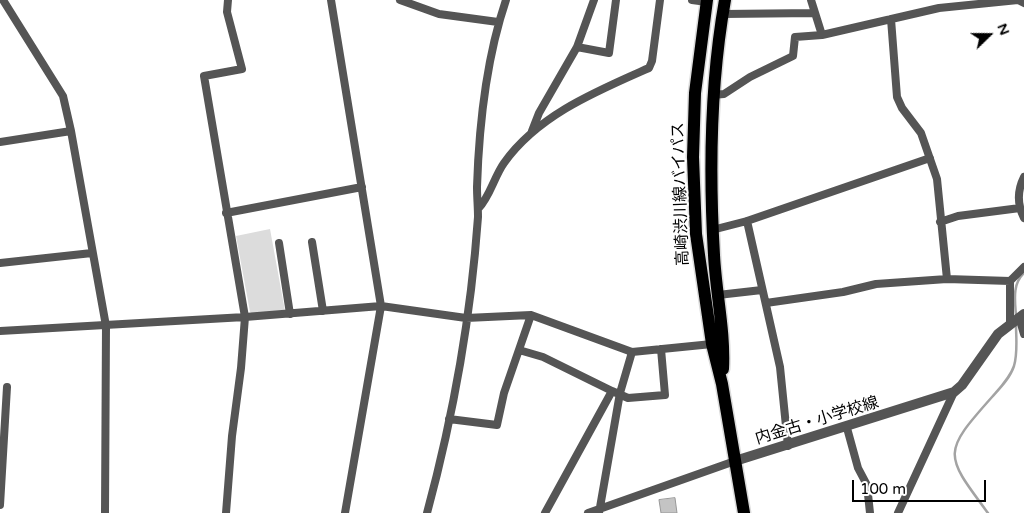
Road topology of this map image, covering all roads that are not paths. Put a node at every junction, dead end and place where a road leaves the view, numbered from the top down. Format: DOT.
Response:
graph roads {
  1 [pos="4,0"];
  2 [pos="228,0"];
  3 [pos="331,0"];
  4 [pos="400,0"];
  5 [pos="506,0"];
  6 [pos="594,0"];
  7 [pos="616,0"];
  8 [pos="660,0"];
  9 [pos="692,0"];
  10 [pos="725,0"];
  11 [pos="811,0"];
  12 [pos="707,1"];
  13 [pos="983,2"];
  14 [pos="1024,3"];
  15 [pos="938,4"];
  16 [pos="815,13"];
  17 [pos="722,14"];
  18 [pos="892,19"];
  19 [pos="498,22"];
  20 [pos="822,35"];
  21 [pos="578,47"];
  22 [pos="712,95"];
  23 [pos="72,131"];
  24 [pos="531,133"];
  25 [pos="0,142"];
  26 [pos="930,158"];
  27 [pos="1024,177"];
  28 [pos="362,186"];
  29 [pos="1020,208"];
  30 [pos="478,209"];
  31 [pos="226,213"];
  32 [pos="1024,218"];
  33 [pos="747,221"];
  34 [pos="940,222"];
  35 [pos="712,230"];
  36 [pos="312,242"];
  37 [pos="278,244"];
  38 [pos="92,253"];
  39 [pos="0,263"];
  40 [pos="1024,267"];
  41 [pos="947,279"];
  42 [pos="1010,281"];
  43 [pos="762,290"];
  44 [pos="718,295"];
  45 [pos="766,303"];
  46 [pos="381,306"];
  47 [pos="323,311"];
  48 [pos="290,314"];
  49 [pos="531,315"];
  50 [pos="245,317"];
  51 [pos="466,318"];
  52 [pos="1018,318"];
  53 [pos="106,326"];
  54 [pos="0,332"];
  55 [pos="1024,334"];
  56 [pos="712,344"];
  57 [pos="661,349"];
  58 [pos="519,350"];
  59 [pos="632,352"];
  60 [pos="722,384"];
  61 [pos="7,387"];
  62 [pos="616,392"];
  63 [pos="954,392"];
  64 [pos="449,419"];
  65 [pos="847,428"];
  66 [pos="788,446"];
  67 [pos="735,462"];
  68 [pos="0,505"];
  69 [pos="599,511"];
  70 [pos="105,513"];
  71 [pos="226,513"];
  72 [pos="345,513"];
  73 [pos="427,513"];
  74 [pos="544,513"];
  75 [pos="588,513"];
  76 [pos="744,513"];
  77 [pos="870,513"];
  78 [pos="898,513"];
  1 -- 23 [label="street"];
  2 -- 31 [label="street"];
  3 -- 28 [label="street"];
  4 -- 19 [label="street"];
  5 -- 19 [label="street"];
  6 -- 21 [label="street"];
  7 -- 21 [label="street"];
  8 -- 24 [label="street"];
  9 -- 12 [label="street"];
  10 -- 17 [label="main road, 高崎渋川線バイパス"];
  11 -- 16 [label="street"];
  12 -- 56 [label="main road, 高崎渋川線バイパス"];
  13 -- 14 [label="street"];
  13 -- 15 [label="street"];
  15 -- 18 [label="street"];
  16 -- 17 [label="street"];
  16 -- 20 [label="street"];
  17 -- 22 [label="main road, 高崎渋川線バイパス"];
  18 -- 20 [label="street"];
  18 -- 26 [label="street"];
  19 -- 30 [label="street"];
  20 -- 22 [label="street"];
  21 -- 24 [label="street"];
  22 -- 35 [label="main road, 高崎渋川線バイパス"];
  23 -- 25 [label="street"];
  23 -- 38 [label="street"];
  24 -- 30 [label="street"];
  26 -- 33 [label="street"];
  26 -- 34 [label="street"];
  27 -- 29 [label="street"];
  28 -- 31 [label="street"];
  28 -- 46 [label="street"];
  29 -- 32 [label="street"];
  29 -- 34 [label="street"];
  30 -- 51 [label="street"];
  31 -- 50 [label="street"];
  33 -- 35 [label="street"];
  33 -- 43 [label="street"];
  34 -- 41 [label="street"];
  35 -- 44 [label="main road, 高崎渋川線バイパス"];
  36 -- 47 [label="street"];
  37 -- 48 [label="street"];
  38 -- 39 [label="street"];
  38 -- 53 [label="street"];
  40 -- 42 [label="street"];
  41 -- 42 [label="street"];
  41 -- 45 [label="street"];
  42 -- 52 [label="street"];
  43 -- 44 [label="street"];
  43 -- 45 [label="street"];
  44 -- 60 [label="main road, 高崎渋川線バイパス"];
  45 -- 66 [label="street"];
  46 -- 47 [label="street"];
  46 -- 51 [label="street"];
  46 -- 72 [label="street"];
  47 -- 48 [label="street"];
  48 -- 50 [label="street"];
  49 -- 51 [label="street"];
  49 -- 58 [label="street"];
  49 -- 59 [label="street"];
  50 -- 53 [label="street"];
  50 -- 71 [label="street"];
  51 -- 64 [label="street"];
  52 -- 55 [label="street"];
  52 -- 63 [label="street"];
  53 -- 54 [label="street"];
  53 -- 70 [label="street"];
  56 -- 57 [label="street"];
  56 -- 60 [label="main road, 高崎渋川線バイパス"];
  57 -- 59 [label="street"];
  57 -- 62 [label="street"];
  58 -- 62 [label="street"];
  58 -- 64 [label="street"];
  59 -- 62 [label="street"];
  60 -- 67 [label="main road, 高崎渋川線バイパス"];
  61 -- 68 [label="street"];
  62 -- 69 [label="street"];
  62 -- 74 [label="street"];
  63 -- 65 [label="street, 内金古・小学校線"];
  63 -- 78 [label="street"];
  64 -- 73 [label="street"];
  65 -- 66 [label="street, 内金古・小学校線"];
  65 -- 77 [label="street"];
  66 -- 67 [label="street, 内金古・小学校線"];
  67 -- 69 [label="street, 内金古・小学校線"];
  67 -- 76 [label="main road, 高崎渋川線バイパス"];
  69 -- 75 [label="street, 内金古・小学校線"];
}
